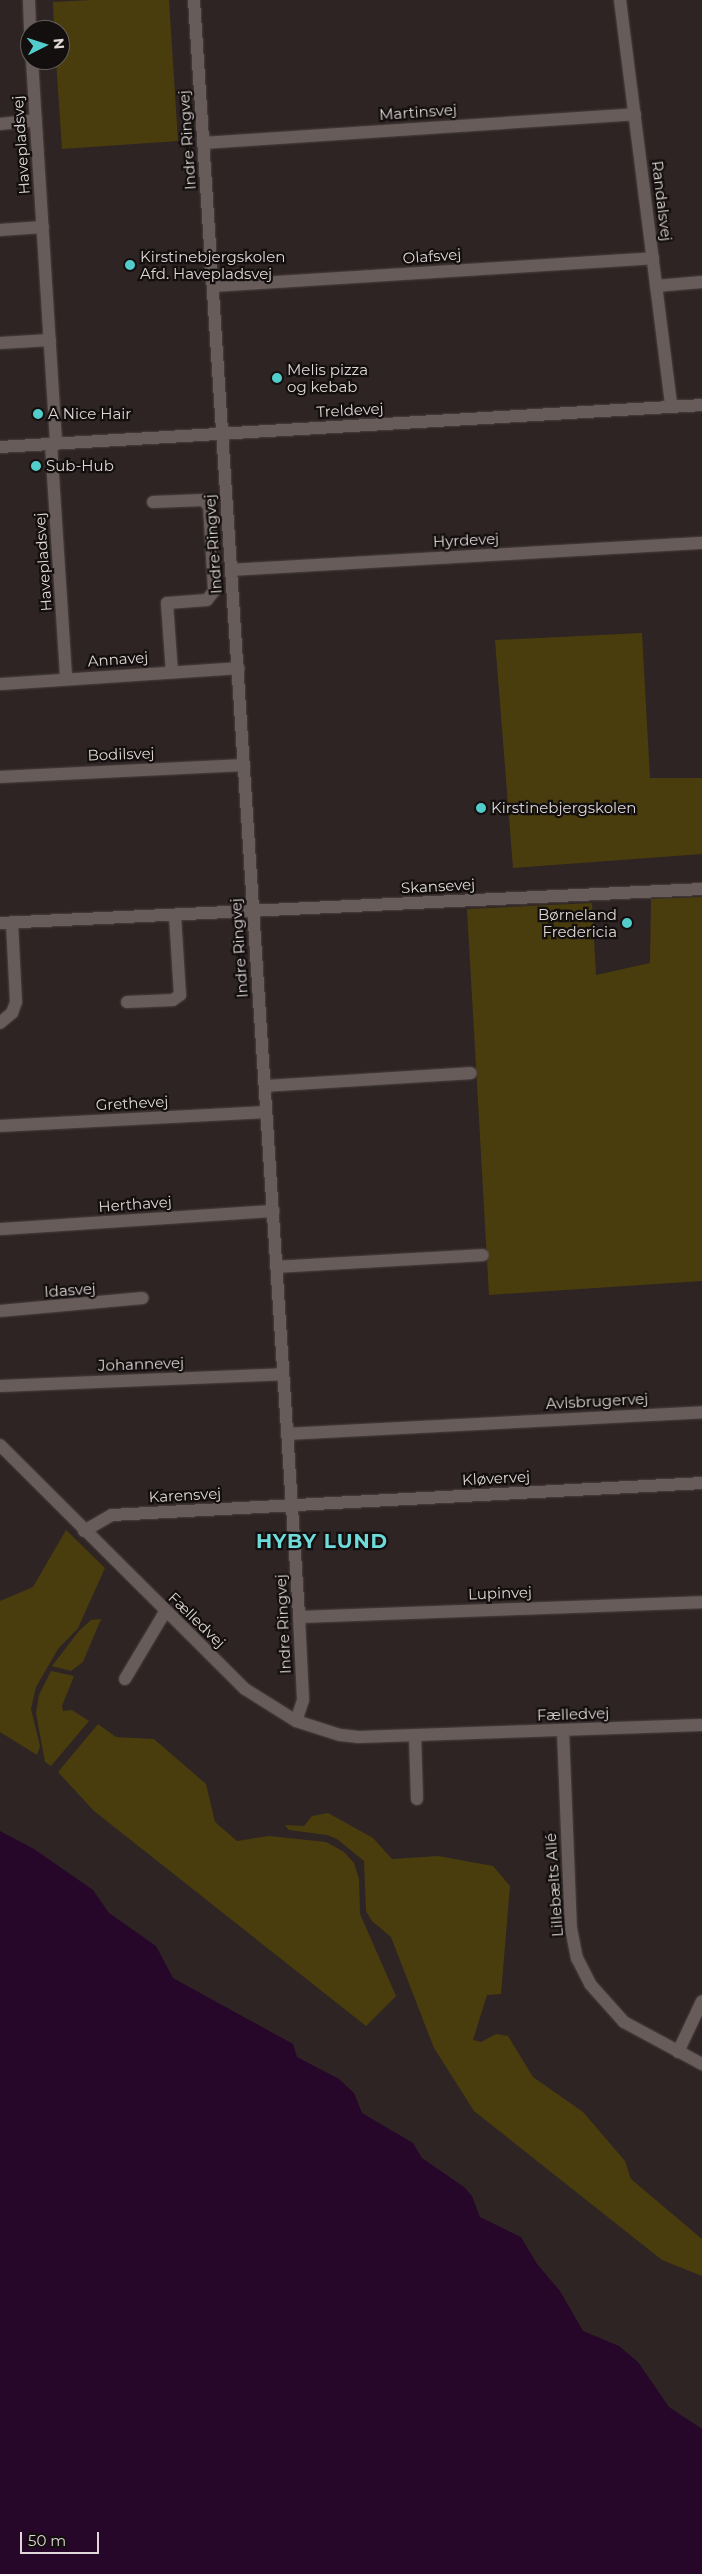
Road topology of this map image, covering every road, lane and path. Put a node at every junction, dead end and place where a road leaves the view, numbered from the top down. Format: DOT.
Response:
graph roads {
  1 [pos="29,0"];
  2 [pos="194,0"];
  3 [pos="620,0"];
  4 [pos="30,20"];
  5 [pos="33,70"];
  6 [pos="635,114"];
  7 [pos="36,120"];
  8 [pos="0,124"];
  9 [pos="203,143"];
  10 [pos="43,227"];
  11 [pos="0,230"];
  12 [pos="653,258"];
  13 [pos="702,282"];
  14 [pos="213,286"];
  15 [pos="656,286"];
  16 [pos="50,340"];
  17 [pos="0,343"];
  18 [pos="702,405"];
  19 [pos="671,406"];
  20 [pos="222,434"];
  21 [pos="54,444"];
  22 [pos="0,447"];
  23 [pos="153,502"];
  24 [pos="702,543"];
  25 [pos="232,570"];
  26 [pos="238,668"];
  27 [pos="172,672"];
  28 [pos="66,679"];
  29 [pos="0,684"];
  30 [pos="244,765"];
  31 [pos="0,777"];
  32 [pos="702,889"];
  33 [pos="253,911"];
  34 [pos="175,915"];
  35 [pos="6,923"];
  36 [pos="127,1002"];
  37 [pos="0,1023"];
  38 [pos="471,1073"];
  39 [pos="264,1086"];
  40 [pos="266,1112"];
  41 [pos="0,1126"];
  42 [pos="273,1212"];
  43 [pos="0,1229"];
  44 [pos="483,1255"];
  45 [pos="276,1267"];
  46 [pos="142,1298"];
  47 [pos="0,1311"];
  48 [pos="283,1374"];
  49 [pos="0,1386"];
  50 [pos="702,1412"];
  51 [pos="288,1434"];
  52 [pos="0,1445"];
  53 [pos="702,1483"];
  54 [pos="292,1506"];
  55 [pos="84,1531"];
  56 [pos="702,1602"];
  57 [pos="165,1612"];
  58 [pos="299,1617"];
  59 [pos="125,1679"];
  60 [pos="296,1721"];
  61 [pos="702,1726"];
  62 [pos="563,1731"];
  63 [pos="415,1736"];
  64 [pos="417,1799"];
  65 [pos="702,2001"];
  66 [pos="678,2052"];
  67 [pos="702,2064"];
  1 -- 4 [label="street"];
  2 -- 9 [label="street, Indre Ringvej"];
  3 -- 6 [label="street, Randalsvej"];
  5 -- 7 [label="street, Havepladsvej"];
  6 -- 9 [label="street, Martinsvej"];
  6 -- 12 [label="street, Randalsvej"];
  7 -- 8 [label="street"];
  7 -- 10 [label="street, Havepladsvej"];
  9 -- 14 [label="street, Indre Ringvej"];
  10 -- 11 [label="street"];
  10 -- 16 [label="street, Havepladsvej"];
  12 -- 14 [label="street, Olafsvej"];
  12 -- 15 [label="street, Randalsvej"];
  13 -- 15 [label="street"];
  14 -- 20 [label="street, Indre Ringvej"];
  15 -- 19 [label="street, Randalsvej"];
  16 -- 17 [label="street"];
  16 -- 21 [label="street, Havepladsvej"];
  18 -- 19 [label="street, Treldevej"];
  19 -- 20 [label="street, Treldevej"];
  20 -- 21 [label="street, Treldevej"];
  20 -- 25 [label="street, Indre Ringvej"];
  21 -- 22 [label="street, Treldevej"];
  21 -- 28 [label="street, Havepladsvej"];
  23 -- 27 [label="street"];
  24 -- 25 [label="street, Hyrdevej"];
  25 -- 26 [label="street, Indre Ringvej"];
  26 -- 27 [label="street, Annavej"];
  26 -- 30 [label="street, Indre Ringvej"];
  27 -- 28 [label="street, Annavej"];
  28 -- 29 [label="street, Annavej"];
  30 -- 31 [label="street, Bodilsvej"];
  30 -- 33 [label="street, Indre Ringvej"];
  32 -- 33 [label="street, Skansevej"];
  33 -- 34 [label="street, Skansevej"];
  33 -- 39 [label="street, Indre Ringvej"];
  34 -- 35 [label="street, Skansevej"];
  34 -- 36 [label="street"];
  35 -- 37 [label="street"];
  38 -- 39 [label="street"];
  39 -- 40 [label="street, Indre Ringvej"];
  40 -- 41 [label="street, Grethevej"];
  40 -- 42 [label="street, Indre Ringvej"];
  42 -- 43 [label="street, Herthavej"];
  42 -- 45 [label="street, Indre Ringvej"];
  44 -- 45 [label="street"];
  45 -- 48 [label="street, Indre Ringvej"];
  46 -- 47 [label="street, Idasvej"];
  48 -- 49 [label="street, Johannevej"];
  48 -- 51 [label="street, Indre Ringvej"];
  50 -- 51 [label="street, Avlsbrugervej"];
  51 -- 54 [label="street, Indre Ringvej"];
  52 -- 55 [label="street, Fælledvej"];
  53 -- 54 [label="street, Kløvervej"];
  54 -- 55 [label="street, Karensvej"];
  54 -- 58 [label="street, Indre Ringvej"];
  55 -- 57 [label="street, Fælledvej"];
  56 -- 58 [label="street, Lupinvej"];
  57 -- 59 [label="street"];
  57 -- 60 [label="street, Fælledvej"];
  58 -- 60 [label="street, Indre Ringvej"];
  60 -- 63 [label="street, Fælledvej"];
  61 -- 62 [label="street, Fælledvej"];
  62 -- 63 [label="street, Fælledvej"];
  62 -- 66 [label="street, Lillebælts Allé"];
  63 -- 64 [label="street"];
  65 -- 66 [label="street"];
  66 -- 67 [label="street, Lillebælts Allé"];
}
